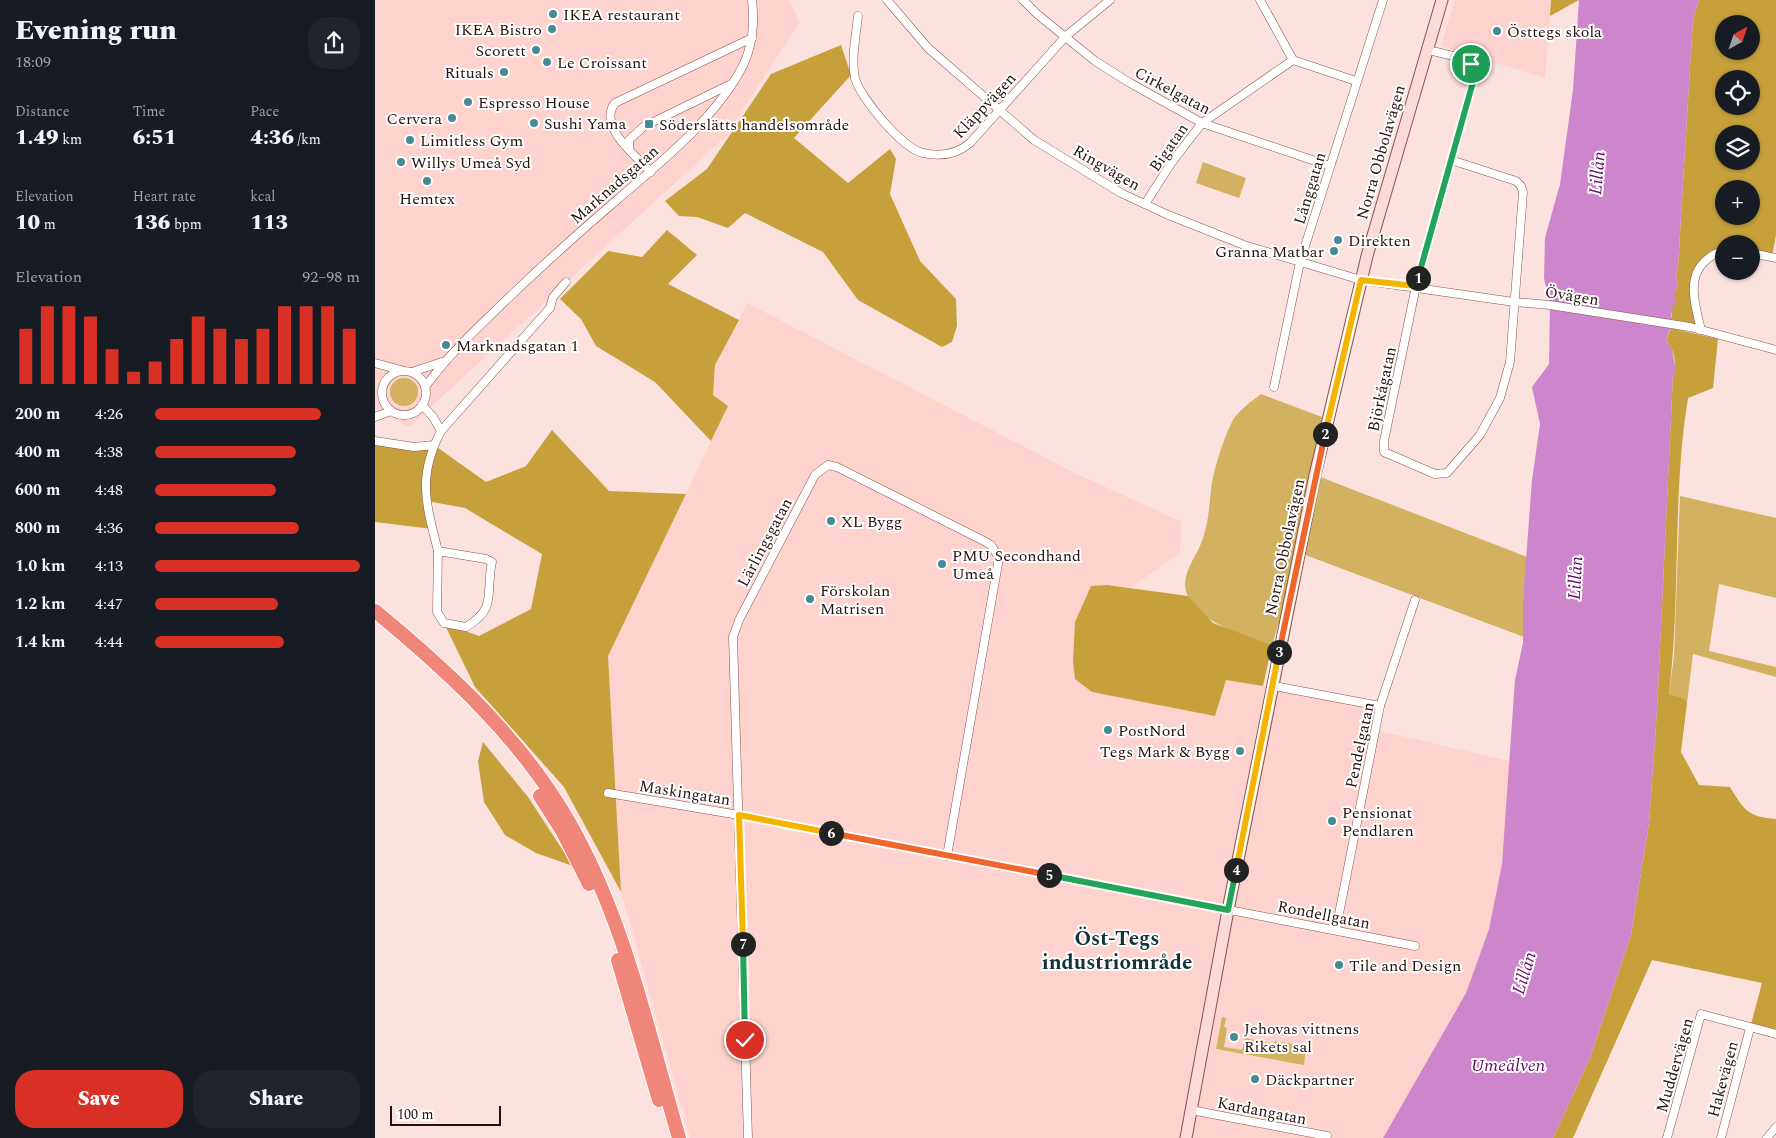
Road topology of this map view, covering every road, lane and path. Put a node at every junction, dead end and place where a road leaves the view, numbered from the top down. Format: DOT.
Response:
graph roads {
  1 [pos="752,0"];
  2 [pos="887,0"];
  3 [pos="1023,0"];
  4 [pos="1110,0"];
  5 [pos="1260,0"];
  6 [pos="1383,0"];
  7 [pos="1442,0"];
  8 [pos="858,16"];
  9 [pos="1066,36"];
  10 [pos="752,38"];
  11 [pos="1428,50"];
  12 [pos="1293,60"];
  13 [pos="1356,81"];
  14 [pos="732,84"];
  15 [pos="1000,110"];
  16 [pos="1202,122"];
  17 [pos="629,148"];
  18 [pos="1451,160"];
  19 [pos="1330,166"];
  20 [pos="651,172"];
  21 [pos="1145,204"];
  22 [pos="1715,254"];
  23 [pos="1760,255"];
  24 [pos="1776,258"];
  25 [pos="1300,262"];
  26 [pos="1361,280"];
  27 [pos="567,282"];
  28 [pos="1416,286"];
  29 [pos="1514,302"];
  30 [pos="1701,330"];
  31 [pos="1776,350"];
  32 [pos="444,361"];
  33 [pos="375,362"];
  34 [pos="403,371"];
  35 [pos="413,372"];
  36 [pos="1274,386"];
  37 [pos="425,387"];
  38 [pos="382,388"];
  39 [pos="375,398"];
  40 [pos="422,405"];
  41 [pos="391,411"];
  42 [pos="375,417"];
  43 [pos="441,431"];
  44 [pos="375,441"];
  45 [pos="434,445"];
  46 [pos="438,551"];
  47 [pos="1415,600"];
  48 [pos="375,611"];
  49 [pos="375,622"];
  50 [pos="1274,686"];
  51 [pos="1380,706"];
  52 [pos="608,794"];
  53 [pos="739,815"];
  54 [pos="947,856"];
  55 [pos="1228,910"];
  56 [pos="1336,929"];
  57 [pos="1415,946"];
  58 [pos="1751,1028"];
  59 [pos="1776,1034"];
  60 [pos="1191,1110"];
  61 [pos="1776,1127"];
  62 [pos="1327,1136"];
  63 [pos="670,1138"];
  64 [pos="679,1138"];
  65 [pos="748,1138"];
  66 [pos="1186,1138"];
  67 [pos="1667,1138"];
  68 [pos="1721,1138"];
  69 [pos="1767,1138"];
  1 -- 10 [label="street, Marknadsgatan"];
  2 -- 15 [label="street, Ringvägen"];
  3 -- 9 [label="street, Cirkelgatan"];
  4 -- 9 [label="street, Kläppvägen"];
  5 -- 12 [label="street"];
  6 -- 13 [label="street, Långgatan"];
  7 -- 11 [label="street, Norra Obbolavägen"];
  8 -- 15 [label="street, Kläppvägen"];
  9 -- 15 [label="street, Kläppvägen"];
  9 -- 16 [label="street, Cirkelgatan"];
  10 -- 14 [label="street, Marknadsgatan"];
  10 -- 17 [label="street"];
  11 -- 18 [label="street"];
  11 -- 26 [label="street, Norra Obbolavägen"];
  12 -- 13 [label="street"];
  12 -- 16 [label="street, Bigatan"];
  13 -- 19 [label="street, Långgatan"];
  14 -- 17 [label="street"];
  14 -- 20 [label="street, Marknadsgatan"];
  15 -- 21 [label="street, Ringvägen"];
  16 -- 19 [label="street, Cirkelgatan"];
  16 -- 21 [label="street, Bigatan"];
  17 -- 20 [label="street"];
  18 -- 28 [label="street"];
  18 -- 29 [label="street"];
  19 -- 25 [label="street, Långgatan"];
  20 -- 32 [label="street, Marknadsgatan"];
  21 -- 25 [label="street, Ringvägen"];
  22 -- 30 [label="street"];
  23 -- 24 [label="street"];
  25 -- 26 [label="street, Ringvägen"];
  25 -- 36 [label="street, Långgatan"];
  26 -- 28 [label="street, Övägen"];
  26 -- 50 [label="street, Norra Obbolavägen"];
  27 -- 43 [label="street"];
  28 -- 29 [label="street, Övägen"];
  28 -- 29 [label="street, Björkågatan"];
  29 -- 30 [label="street, Övägen"];
  30 -- 31 [label="street, Övägen"];
  32 -- 35 [label="street, Marknadsgatan"];
  32 -- 37 [label="street, Marknadsgatan"];
  33 -- 34 [label="street"];
  34 -- 35 [label="street"];
  34 -- 38 [label="street"];
  35 -- 37 [label="street"];
  37 -- 40 [label="street"];
  38 -- 39 [label="street"];
  38 -- 41 [label="street"];
  40 -- 41 [label="street"];
  40 -- 43 [label="street"];
  41 -- 42 [label="street"];
  43 -- 45 [label="street"];
  44 -- 45 [label="street"];
  45 -- 46 [label="street"];
  46 -- 46 [label="street"];
  47 -- 51 [label="street, Pendelgatan"];
  48 -- 64 [label="highway"];
  49 -- 63 [label="highway"];
  50 -- 51 [label="street"];
  50 -- 55 [label="street, Norra Obbolavägen"];
  51 -- 56 [label="street, Pendelgatan"];
  52 -- 53 [label="street, Maskingatan"];
  53 -- 54 [label="street, Maskingatan"];
  53 -- 54 [label="street, Lärlingsgatan"];
  53 -- 65 [label="street, Lärlingsgatan"];
  54 -- 55 [label="street, Maskingatan"];
  55 -- 56 [label="street, Rondellgatan"];
  55 -- 60 [label="street, Norra Obbolavägen"];
  56 -- 57 [label="street, Rondellgatan"];
  58 -- 59 [label="street, Muddervägen"];
  58 -- 67 [label="street, Muddervägen"];
  58 -- 68 [label="street, Hakevägen"];
  60 -- 62 [label="street, Kardangatan"];
  60 -- 66 [label="street, Norra Obbolavägen"];
  61 -- 69 [label="street"];
}
